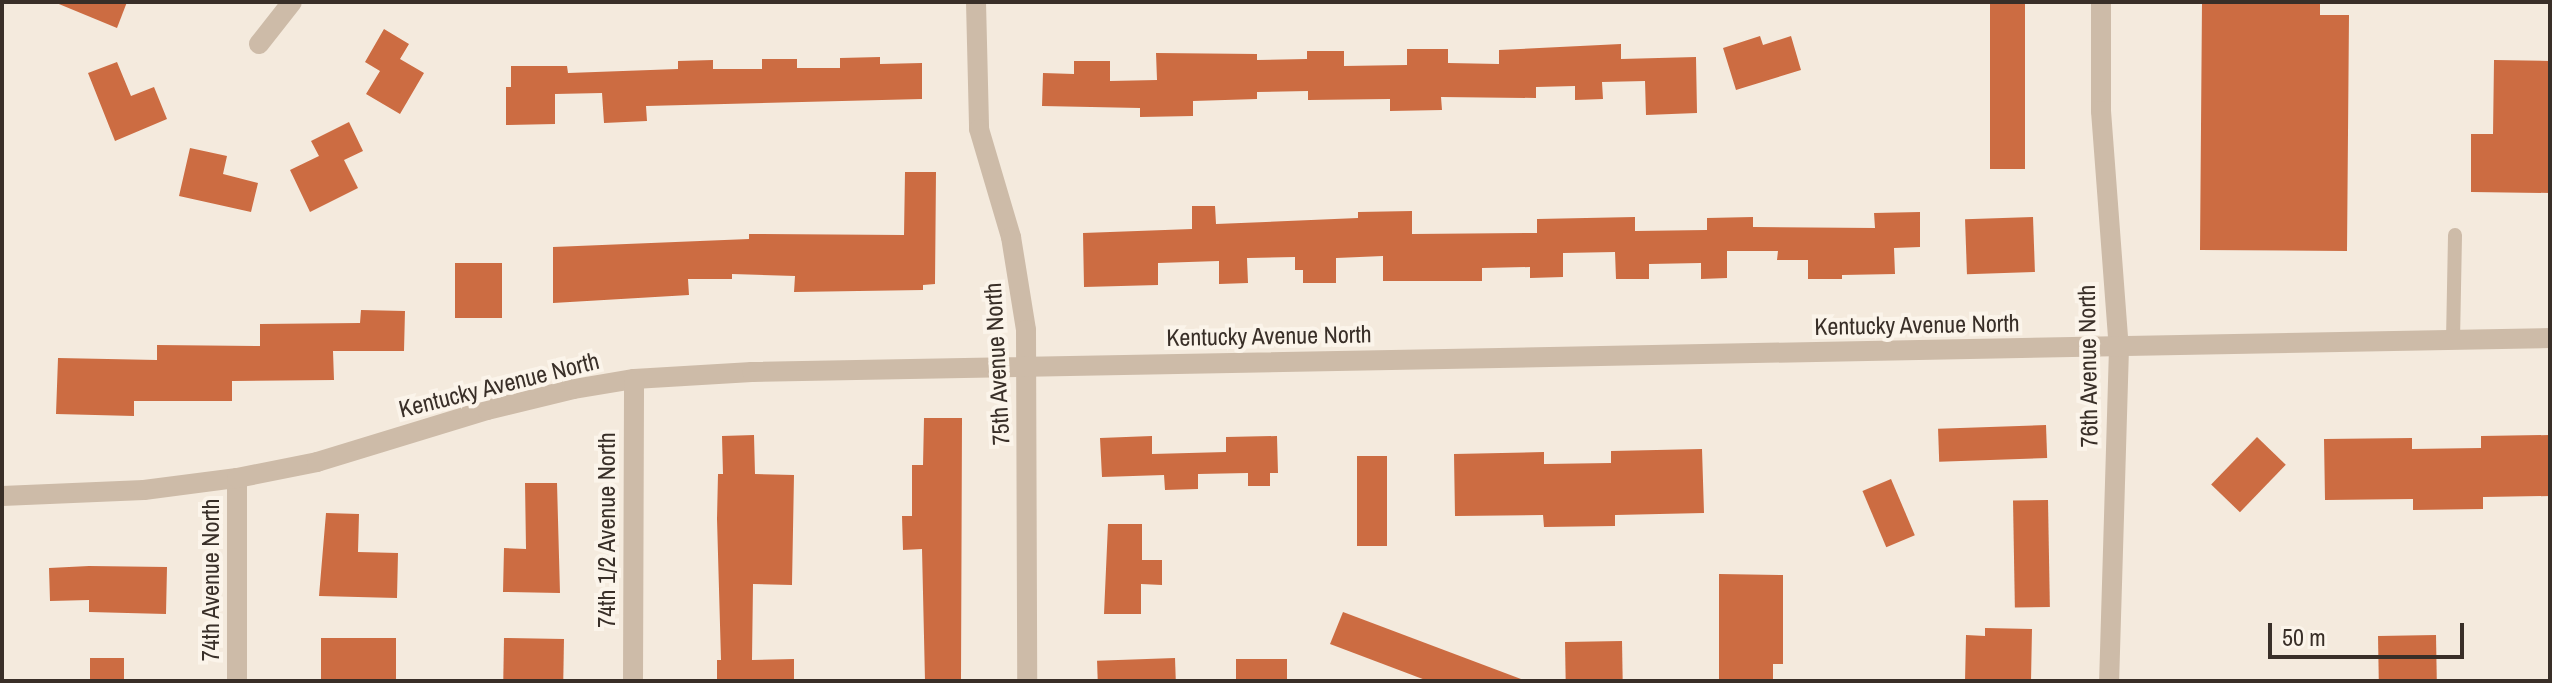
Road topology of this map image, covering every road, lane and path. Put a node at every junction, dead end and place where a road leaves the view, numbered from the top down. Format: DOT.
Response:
graph roads {
  1 [pos="292,2"];
  2 [pos="976,2"];
  3 [pos="2101,2"];
  4 [pos="259,44"];
  5 [pos="2455,235"];
  6 [pos="2550,338"];
  7 [pos="2453,340"];
  8 [pos="2119,348"];
  9 [pos="1028,367"];
  10 [pos="634,379"];
  11 [pos="237,478"];
  12 [pos="2,496"];
  13 [pos="237,681"];
  14 [pos="633,681"];
  15 [pos="1027,681"];
  16 [pos="2109,681"];
  1 -- 4 [label="street"];
  2 -- 9 [label="street, 75th Avenue North"];
  3 -- 8 [label="street, 76th Avenue North"];
  5 -- 7 [label="lane"];
  6 -- 7 [label="street, Kentucky Avenue North"];
  7 -- 8 [label="street, Kentucky Avenue North"];
  8 -- 9 [label="street, Kentucky Avenue North"];
  8 -- 16 [label="street, 76th Avenue North"];
  9 -- 10 [label="street, Kentucky Avenue North"];
  9 -- 15 [label="street, 75th Avenue North"];
  10 -- 11 [label="street, Kentucky Avenue North"];
  10 -- 14 [label="street, 74th 1/2 Avenue North"];
  11 -- 12 [label="street, Kentucky Avenue North"];
  11 -- 13 [label="street, 74th Avenue North"];
}
